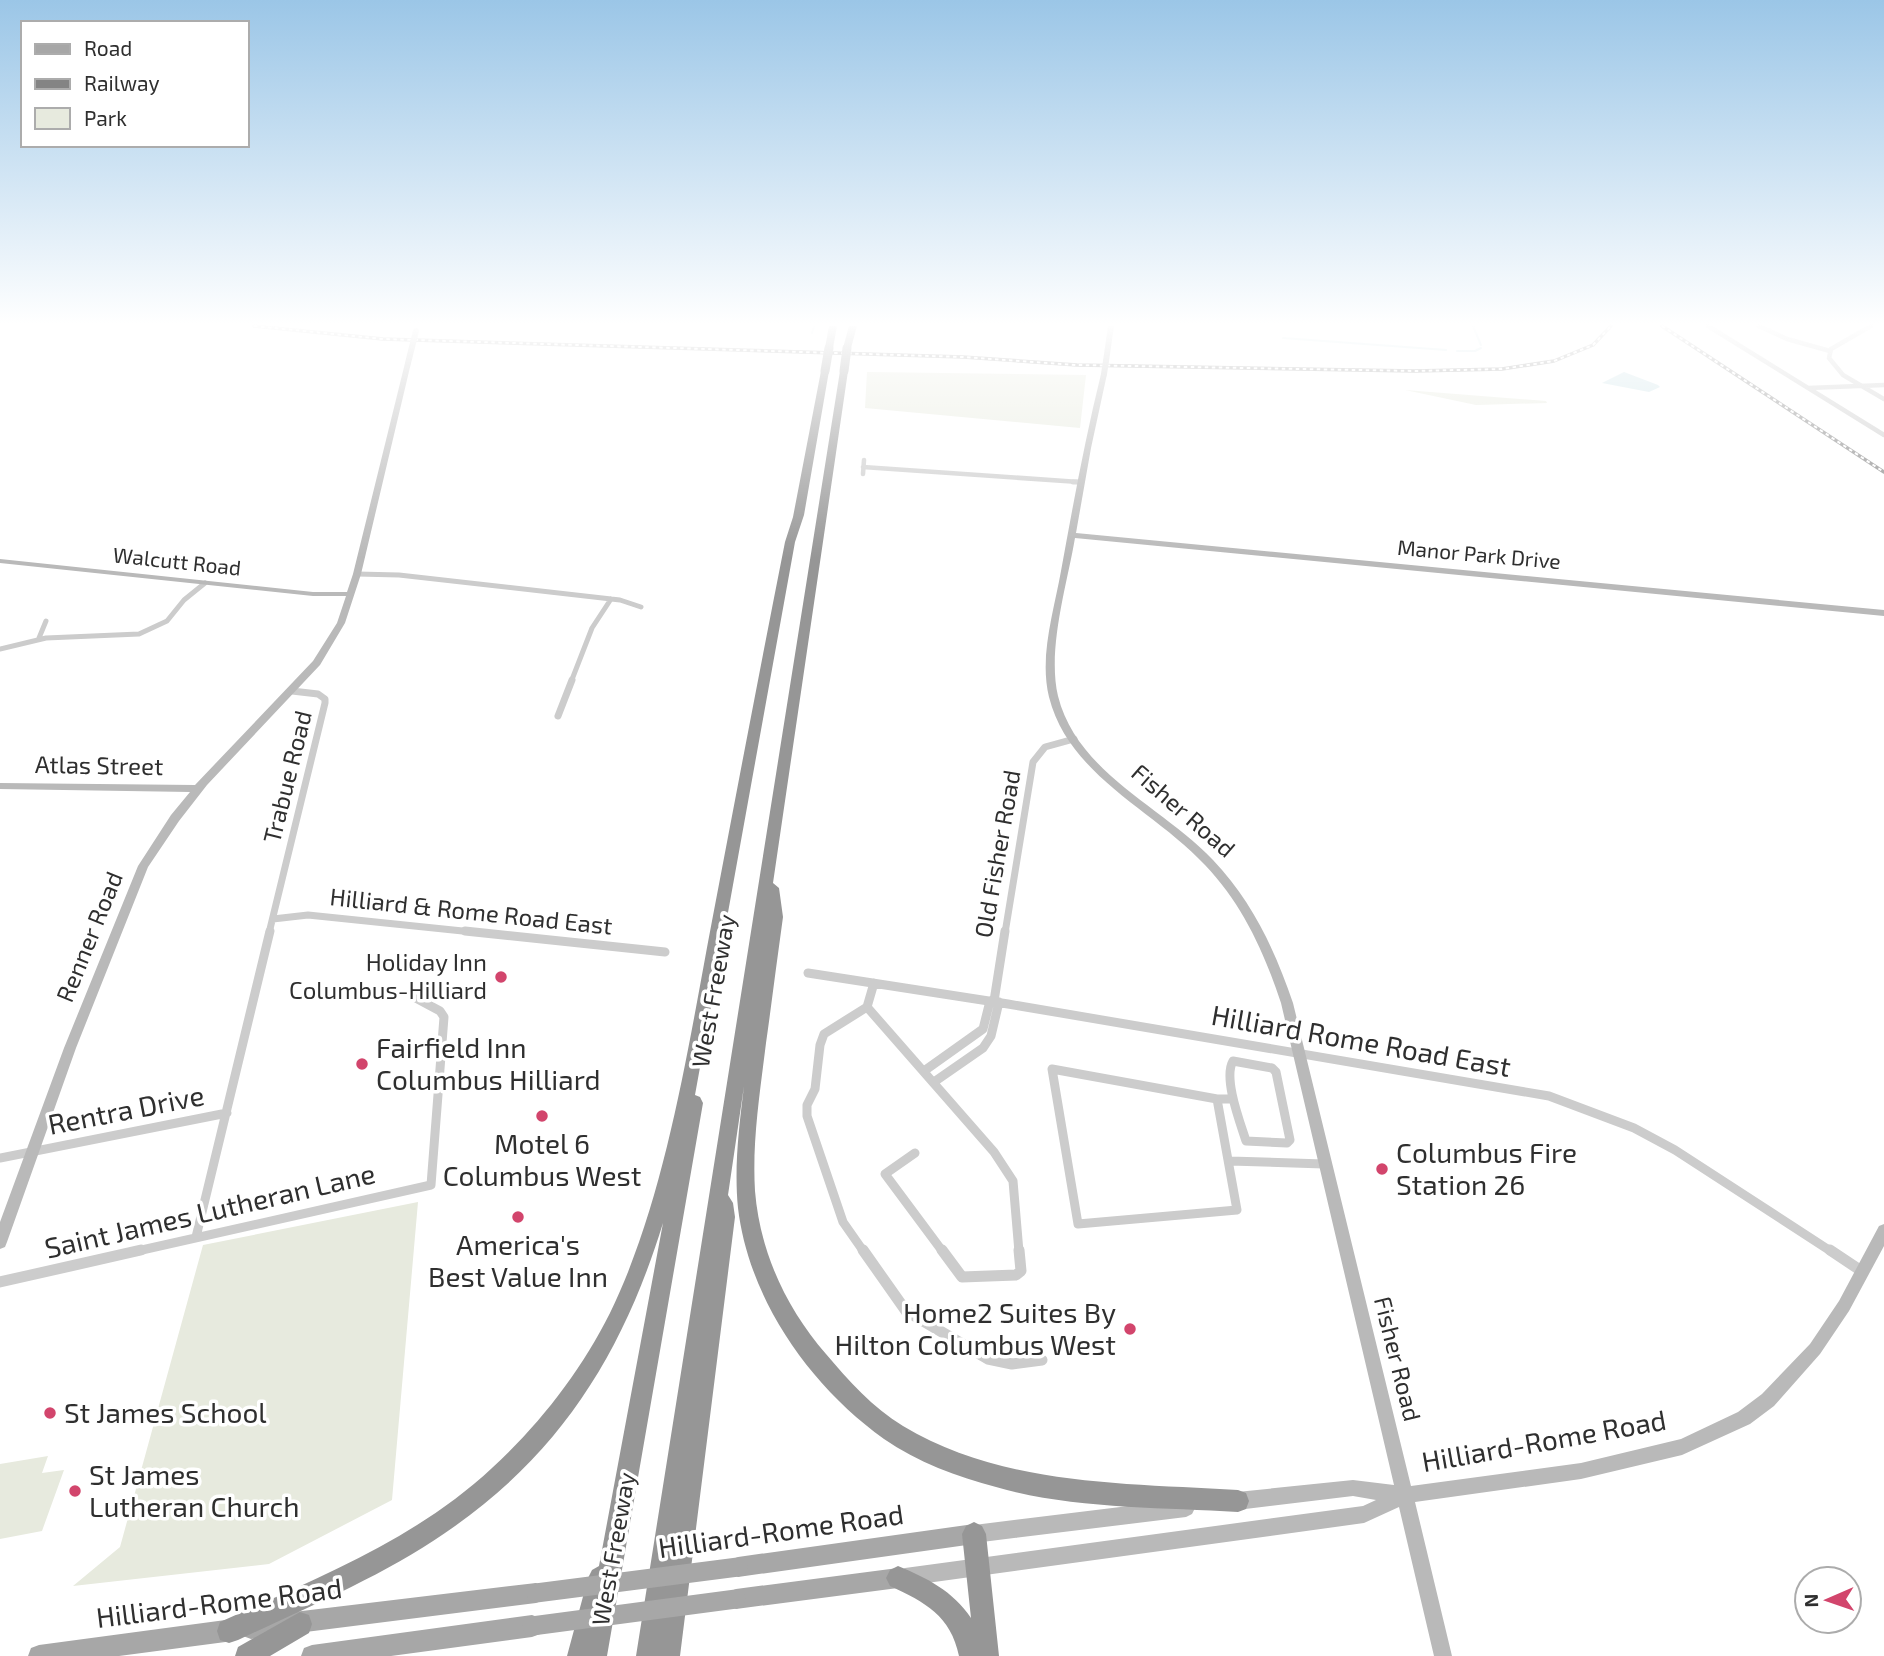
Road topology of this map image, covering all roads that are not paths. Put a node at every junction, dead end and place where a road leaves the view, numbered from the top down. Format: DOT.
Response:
graph roads {
  1 [pos="398,403"];
  2 [pos="819,403"];
  3 [pos="839,403"];
  4 [pos="1097,403"];
  5 [pos="1833,403"];
  6 [pos="1884,435"];
  7 [pos="864,460"];
  8 [pos="1079,482"];
  9 [pos="799,516"];
  10 [pos="1072,535"];
  11 [pos="0,561"];
  12 [pos="357,574"];
  13 [pos="205,583"];
  14 [pos="351,594"];
  15 [pos="611,599"];
  16 [pos="641,607"];
  17 [pos="1884,613"];
  18 [pos="46,621"];
  19 [pos="39,638"];
  20 [pos="0,649"];
  21 [pos="292,691"];
  22 [pos="558,716"];
  23 [pos="1074,739"];
  24 [pos="0,786"];
  25 [pos="198,789"];
  26 [pos="769,869"];
  27 [pos="273,919"];
  28 [pos="665,952"];
  29 [pos="808,972"];
  30 [pos="874,983"];
  31 [pos="412,996"];
  32 [pos="994,1001"];
  33 [pos="867,1007"];
  34 [pos="1299,1054"];
  35 [pos="924,1071"];
  36 [pos="934,1082"];
  37 [pos="1217,1099"];
  38 [pos="1233,1099"];
  39 [pos="227,1113"];
  40 [pos="34,1151"];
  41 [pos="915,1153"];
  42 [pos="0,1158"];
  43 [pos="1230,1161"];
  44 [pos="1324,1164"];
  45 [pos="722,1171"];
  46 [pos="1884,1231"];
  47 [pos="196,1237"];
  48 [pos="0,1242"];
  49 [pos="1863,1272"];
  50 [pos="0,1282"];
  51 [pos="1042,1360"];
  52 [pos="628,1472"];
  53 [pos="1405,1495"];
  54 [pos="1238,1501"];
  55 [pos="974,1535"];
  56 [pos="978,1567"];
  57 [pos="898,1578"];
  58 [pos="300,1624"];
  59 [pos="229,1630"];
  60 [pos="39,1656"];
  61 [pos="247,1656"];
  62 [pos="312,1656"];
  63 [pos="579,1656"];
  64 [pos="595,1656"];
  65 [pos="648,1656"];
  66 [pos="668,1656"];
  67 [pos="971,1656"];
  68 [pos="987,1656"];
  69 [pos="1443,1656"];
  1 -- 12 [label="main road, Trabue Road, bridge"];
  2 -- 9 [label="highway, West Freeway, bridge"];
  3 -- 26 [label="highway, West Freeway, bridge"];
  4 -- 8 [label="main road, Fisher Road, bridge"];
  5 -- 6 [label="street"];
  7 -- 8 [label="street"];
  8 -- 10 [label="main road, Fisher Road"];
  9 -- 52 [label="highway, West Freeway"];
  9 -- 59 [label="highway"];
  10 -- 17 [label="main road, Manor Park Drive"];
  10 -- 23 [label="main road, Fisher Road"];
  11 -- 13 [label="main road, Walcutt Road"];
  12 -- 14 [label="main road, Trabue Road"];
  12 -- 15 [label="street"];
  13 -- 14 [label="main road, Walcutt Road"];
  13 -- 19 [label="street"];
  14 -- 21 [label="main road, Trabue Road"];
  15 -- 16 [label="street"];
  15 -- 22 [label="street"];
  18 -- 19 [label="street"];
  19 -- 20 [label="street"];
  21 -- 25 [label="main road, Renner Road"];
  21 -- 27 [label="street, Trabue Road"];
  23 -- 32 [label="street, Old Fisher Road"];
  23 -- 34 [label="main road, Fisher Road"];
  24 -- 25 [label="main road, Atlas Street"];
  25 -- 40 [label="main road, Renner Road"];
  26 -- 45 [label="highway, West Freeway"];
  26 -- 54 [label="highway"];
  27 -- 28 [label="street, Hilliard & Rome Road East"];
  27 -- 39 [label="street, Trabue Road"];
  29 -- 30 [label="street, Hilliard Rome Road East"];
  30 -- 32 [label="street, Hilliard Rome Road East"];
  30 -- 33 [label="street"];
  31 -- 47 [label="street, Saint James Lutheran Lane"];
  32 -- 34 [label="street, Hilliard Rome Road East"];
  32 -- 35 [label="street"];
  32 -- 36 [label="street"];
  33 -- 35 [label="street"];
  33 -- 51 [label="street"];
  34 -- 44 [label="main road, Fisher Road"];
  34 -- 49 [label="street, Hilliard Rome Road East"];
  35 -- 36 [label="street"];
  36 -- 41 [label="street"];
  37 -- 38 [label="street"];
  37 -- 43 [label="street"];
  37 -- 43 [label="street"];
  38 -- 38 [label="street"];
  39 -- 40 [label="street, Rentra Drive"];
  39 -- 47 [label="street, Trabue Road"];
  40 -- 42 [label="street, Rentra Drive"];
  40 -- 48 [label="main road, Renner Road"];
  43 -- 44 [label="street"];
  44 -- 53 [label="main road, Fisher Road"];
  45 -- 65 [label="highway, West Freeway"];
  45 -- 66 [label="highway"];
  46 -- 49 [label="main road, Hilliard-Rome Road"];
  47 -- 50 [label="street, Saint James Lutheran Lane"];
  49 -- 53 [label="main road, Hilliard-Rome Road"];
  52 -- 63 [label="highway"];
  52 -- 64 [label="highway, West Freeway"];
  53 -- 54 [label="main road, Hilliard-Rome Road"];
  53 -- 56 [label="main road, Hilliard-Rome Road"];
  53 -- 69 [label="main road, Fisher Road"];
  54 -- 55 [label="main road, Hilliard-Rome Road"];
  55 -- 56 [label="highway"];
  55 -- 58 [label="main road, Hilliard-Rome Road, bridge"];
  56 -- 57 [label="main road, Hilliard-Rome Road"];
  56 -- 68 [label="highway"];
  57 -- 62 [label="main road, Hilliard-Rome Road, bridge"];
  57 -- 67 [label="highway"];
  58 -- 59 [label="main road, Hilliard-Rome Road"];
  58 -- 61 [label="highway"];
  59 -- 60 [label="main road, Hilliard-Rome Road"];
}
